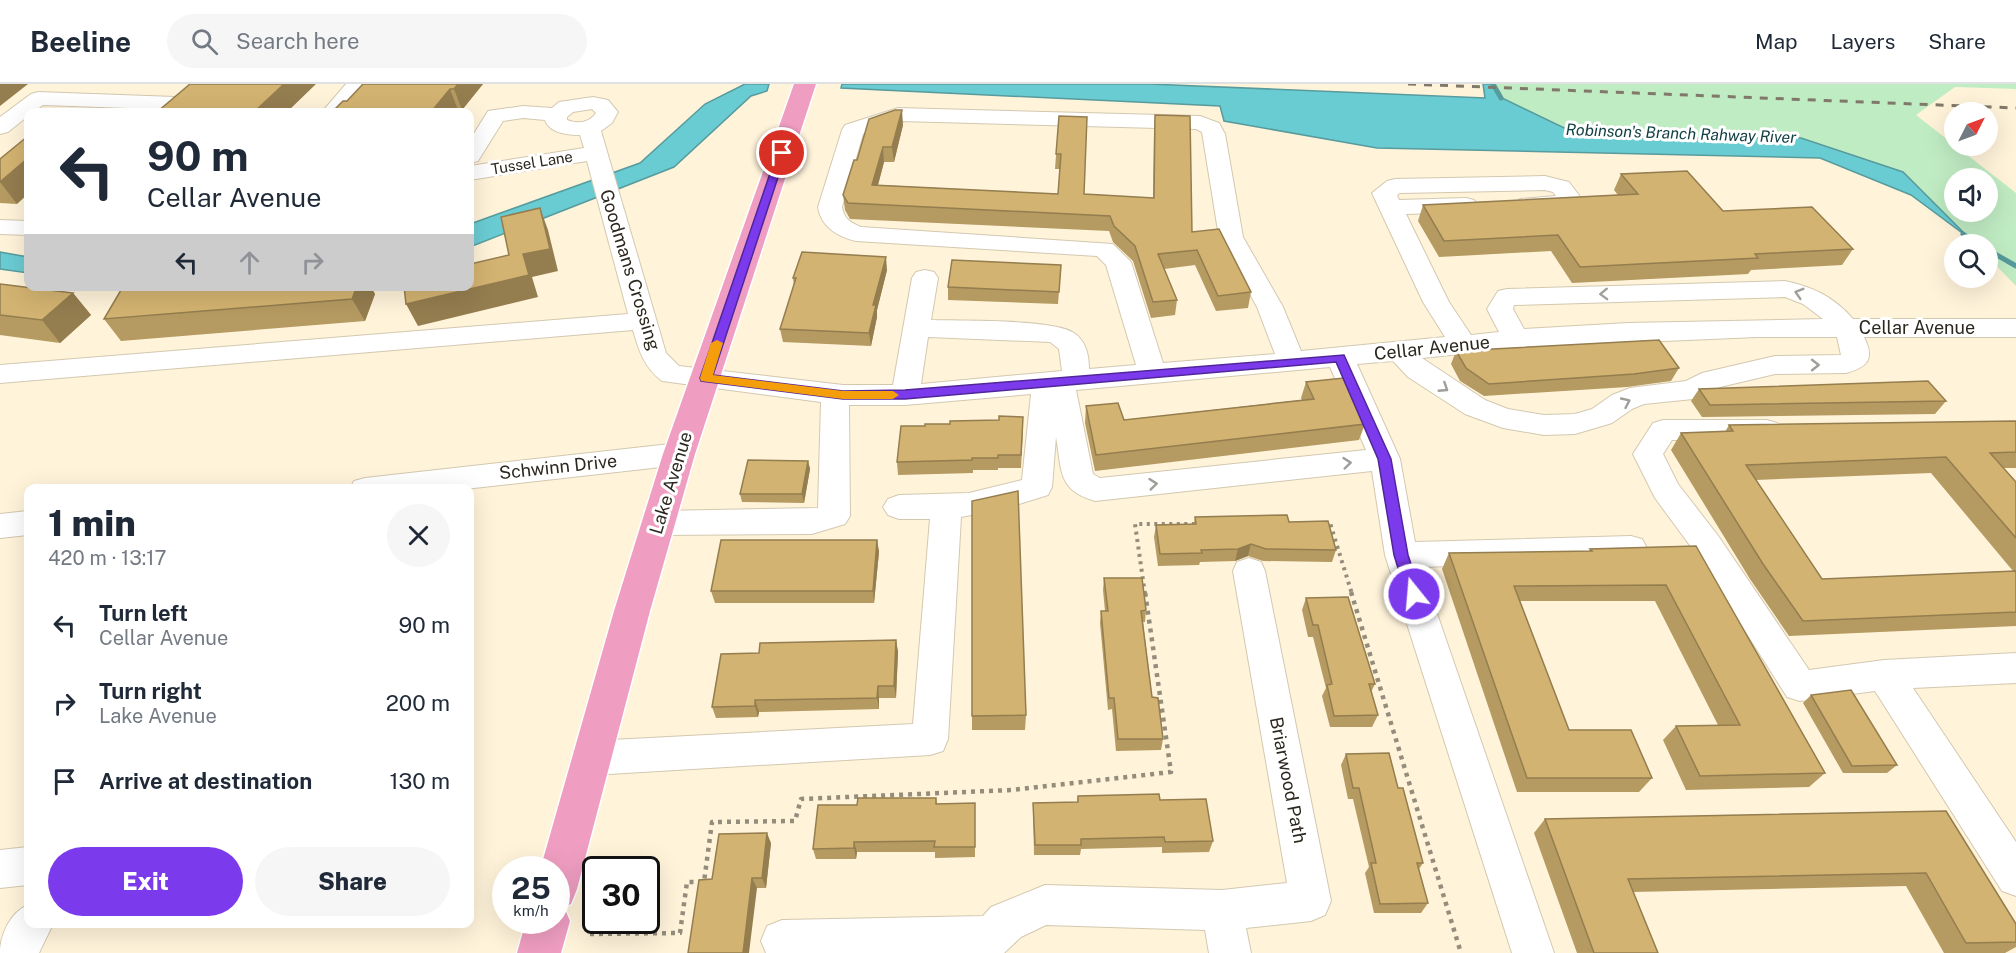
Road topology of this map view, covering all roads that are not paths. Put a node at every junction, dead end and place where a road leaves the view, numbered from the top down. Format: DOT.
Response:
graph roads {
  1 [pos="357,84"];
  2 [pos="580,84"];
  3 [pos="800,97"];
  4 [pos="593,103"];
  5 [pos="25,108"];
  6 [pos="169,108"];
  7 [pos="336,108"];
  8 [pos="24,109"];
  9 [pos="556,115"];
  10 [pos="0,127"];
  11 [pos="589,127"];
  12 [pos="0,133"];
  13 [pos="24,134"];
  14 [pos="474,150"];
  15 [pos="598,163"];
  16 [pos="474,173"];
  17 [pos="1391,207"];
  18 [pos="0,227"];
  19 [pos="24,228"];
  20 [pos="925,278"];
  21 [pos="644,321"];
  22 [pos="1845,327"];
  23 [pos="916,328"];
  24 [pos="2016,328"];
  25 [pos="1516,339"];
  26 [pos="1463,344"];
  27 [pos="1399,351"];
  28 [pos="1340,357"];
  29 [pos="1292,362"];
  30 [pos="1152,373"];
  31 [pos="0,375"];
  32 [pos="706,378"];
  33 [pos="1060,380"];
  34 [pos="835,394"];
  35 [pos="905,395"];
  36 [pos="1795,429"];
  37 [pos="679,454"];
  38 [pos="1385,459"];
  39 [pos="411,484"];
  40 [pos="899,507"];
  41 [pos="946,508"];
  42 [pos="24,523"];
  43 [pos="659,523"];
  44 [pos="0,526"];
  45 [pos="1708,546"];
  46 [pos="1401,555"];
  47 [pos="1249,571"];
  48 [pos="2016,668"];
  49 [pos="1884,675"];
  50 [pos="592,758"];
  51 [pos="565,856"];
  52 [pos="24,866"];
  53 [pos="0,869"];
  54 [pos="2016,877"];
  55 [pos="1222,910"];
  56 [pos="30,928"];
  57 [pos="544,934"];
  58 [pos="1006,938"];
  59 [pos="782,941"];
  60 [pos="16,953"];
  61 [pos="539,953"];
  62 [pos="1230,953"];
  63 [pos="1533,953"];
  1 -- 7 [label="street"];
  2 -- 4 [label="street"];
  3 -- 32 [label="main road, Lake Avenue"];
  4 -- 9 [label="street"];
  4 -- 11 [label="street"];
  5 -- 6 [label="street"];
  8 -- 10 [label="street"];
  9 -- 11 [label="street"];
  9 -- 14 [label="street"];
  11 -- 15 [label="street, Goodmans Crossing"];
  12 -- 13 [label="street"];
  15 -- 16 [label="street, Tussel Lane"];
  15 -- 21 [label="street, Goodmans Crossing"];
  17 -- 17 [label="street"];
  17 -- 26 [label="street"];
  18 -- 19 [label="street"];
  20 -- 23 [label="street"];
  21 -- 31 [label="street"];
  21 -- 32 [label="street, Goodmans Crossing"];
  22 -- 24 [label="street, Cellar Avenue"];
  22 -- 25 [label="street, Cellar Avenue"];
  22 -- 25 [label="street, one-way"];
  27 -- 22 [label="street, one-way"];
  23 -- 33 [label="street"];
  23 -- 35 [label="street"];
  25 -- 26 [label="street, Cellar Avenue"];
  26 -- 27 [label="street, Cellar Avenue"];
  27 -- 28 [label="street, Cellar Avenue"];
  28 -- 29 [label="street, Cellar Avenue"];
  28 -- 38 [label="street"];
  29 -- 30 [label="street, Cellar Avenue"];
  29 -- 30 [label="street"];
  30 -- 33 [label="street, Cellar Avenue"];
  32 -- 34 [label="street, Cellar Avenue"];
  32 -- 37 [label="main road, Lake Avenue"];
  33 -- 35 [label="street, Cellar Avenue"];
  33 -- 38 [label="street, one-way"];
  33 -- 41 [label="street"];
  34 -- 35 [label="street, Cellar Avenue"];
  34 -- 43 [label="street"];
  36 -- 45 [label="street"];
  37 -- 39 [label="street, Schwinn Drive"];
  37 -- 43 [label="main road, Lake Avenue"];
  38 -- 46 [label="street"];
  40 -- 41 [label="street"];
  41 -- 50 [label="street"];
  42 -- 44 [label="street"];
  43 -- 50 [label="main road, Lake Avenue"];
  45 -- 46 [label="street"];
  45 -- 49 [label="street"];
  46 -- 63 [label="street"];
  47 -- 55 [label="street, Briarwood Path"];
  48 -- 49 [label="street"];
  49 -- 54 [label="street"];
  50 -- 51 [label="main road, Lake Avenue"];
  52 -- 53 [label="street"];
  55 -- 58 [label="street, Briarwood Path"];
  55 -- 62 [label="street"];
  56 -- 60 [label="street"];
  57 -- 61 [label="main road"];
  58 -- 59 [label="street, Briarwood Path"];
}
